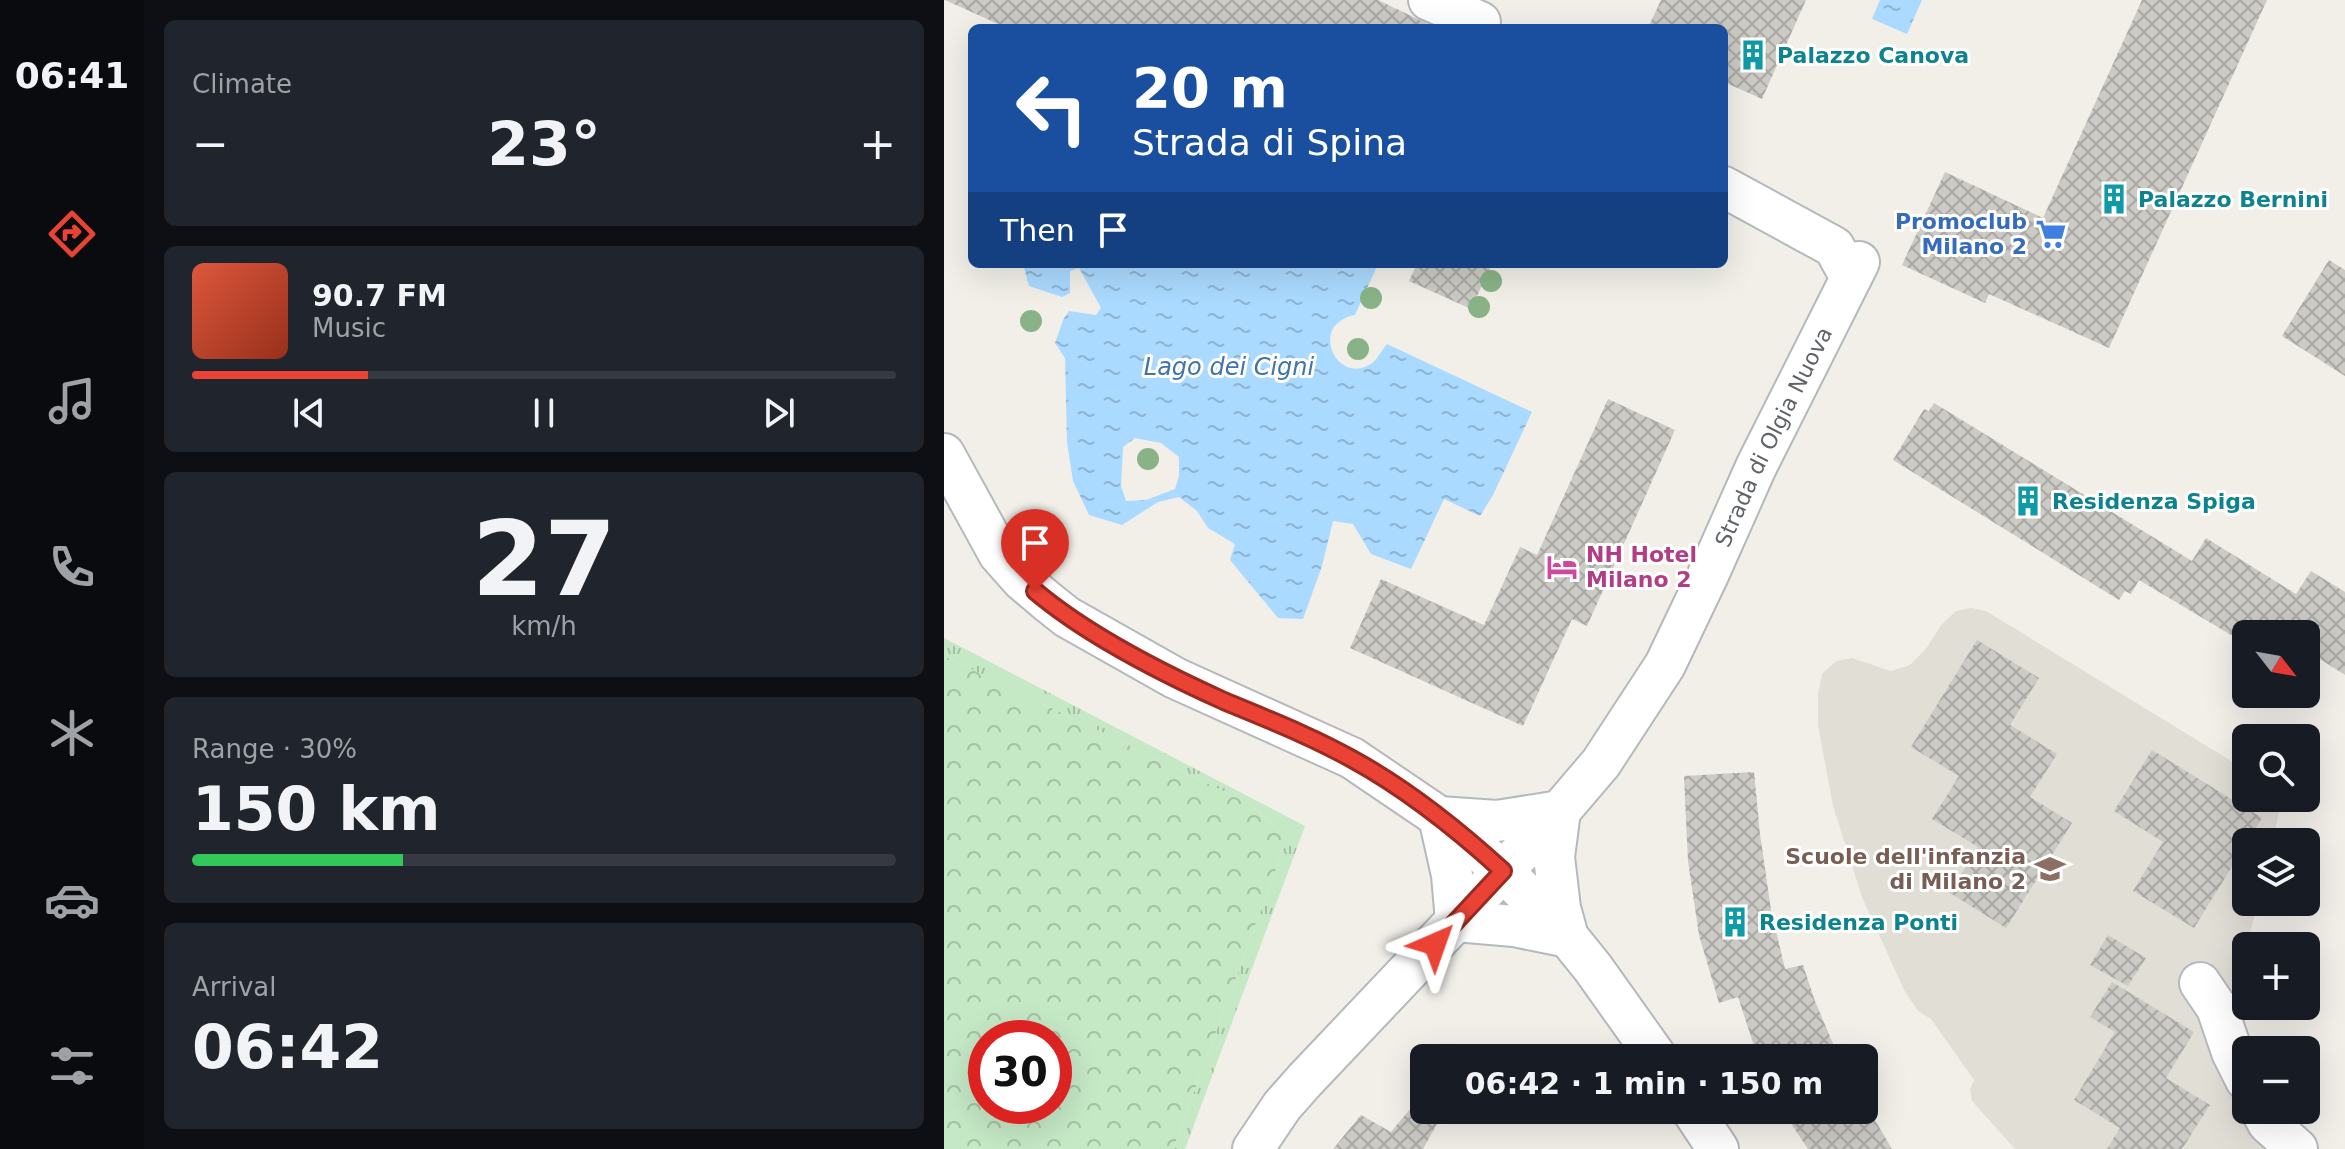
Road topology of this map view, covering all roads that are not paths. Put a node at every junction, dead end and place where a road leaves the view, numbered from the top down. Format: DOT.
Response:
graph roads {
  1 [pos="1429,0"];
  2 [pos="1479,24"];
  3 [pos="1728,189"];
  4 [pos="946,465"];
  5 [pos="1560,811"];
  6 [pos="1439,817"];
  7 [pos="1503,871"];
  8 [pos="1456,921"];
  9 [pos="1568,937"];
  10 [pos="2200,983"];
  11 [pos="1647,1044"];
  12 [pos="2232,1052"];
  13 [pos="1701,1124"];
  14 [pos="2269,1124"];
  15 [pos="1253,1149"];
  16 [pos="1718,1149"];
  17 [pos="2297,1149"];
  1 -- 2 [label="street"];
  3 -- 5 [label="street, Strada di Olgia Nuova"];
  4 -- 6 [label="street"];
  5 -- 6 [label="street"];
  5 -- 7 [label="street, Strada di Olgia Nuova"];
  5 -- 9 [label="street"];
  6 -- 7 [label="street"];
  6 -- 8 [label="street"];
  7 -- 8 [label="street, Strada di Olgia Nuova"];
  7 -- 9 [label="street"];
  8 -- 9 [label="street"];
  8 -- 15 [label="street, Strada di Olgia Nuova"];
  9 -- 11 [label="street"];
  10 -- 12 [label="street"];
  13 -- 16 [label="street"];
  14 -- 17 [label="street"];
}
